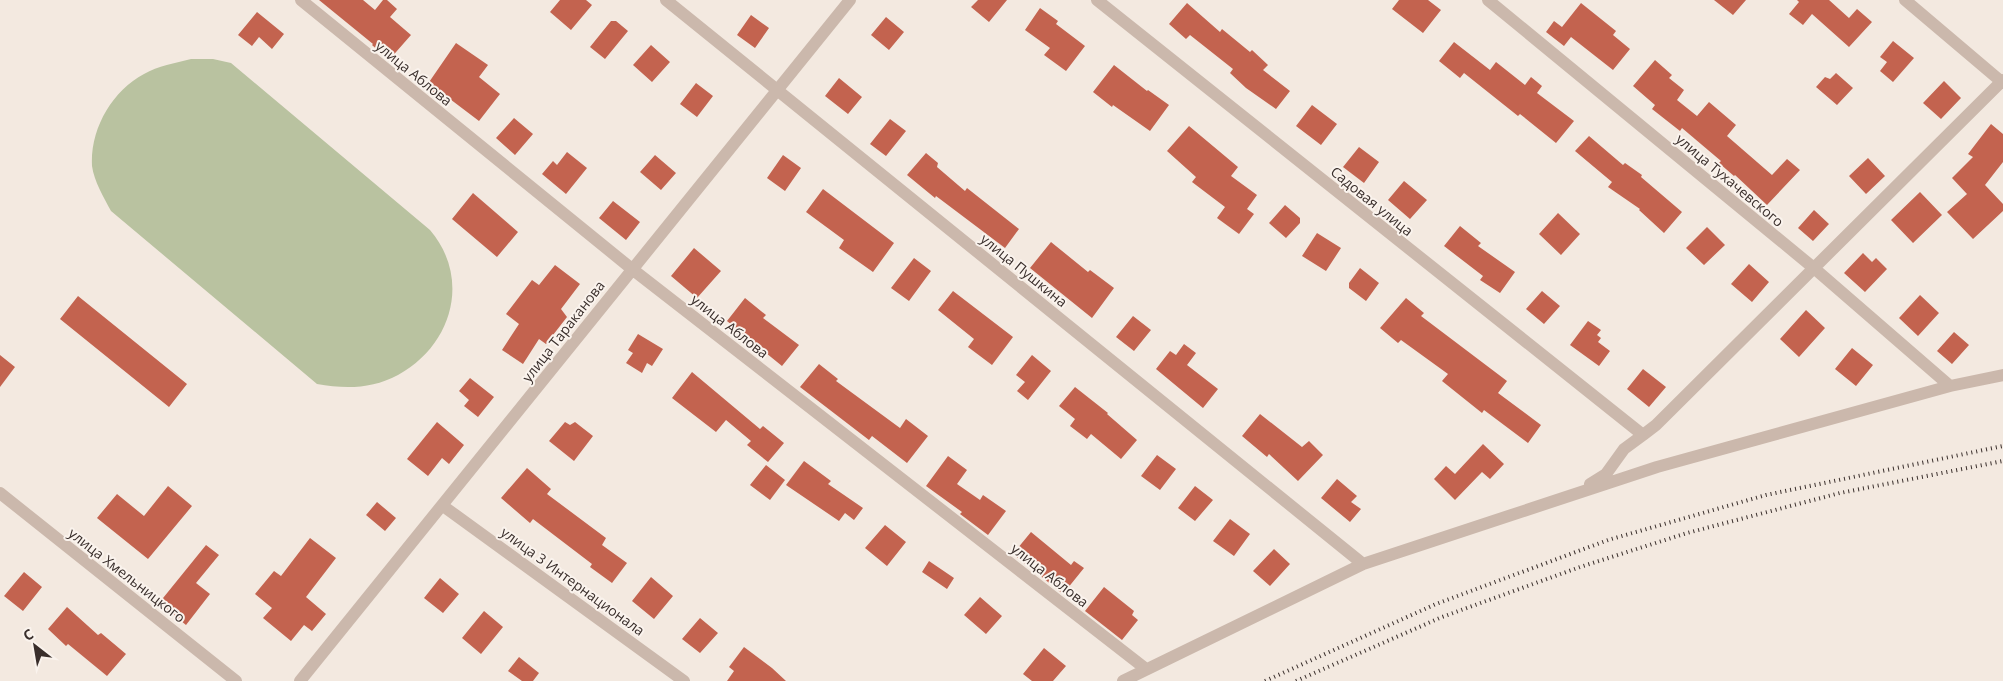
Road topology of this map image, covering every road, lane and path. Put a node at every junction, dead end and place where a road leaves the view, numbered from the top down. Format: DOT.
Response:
graph roads {
  1 [pos="301,0"];
  2 [pos="666,0"];
  3 [pos="850,0"];
  4 [pos="1097,0"];
  5 [pos="1488,0"];
  6 [pos="1905,0"];
  7 [pos="2003,82"];
  8 [pos="776,89"];
  9 [pos="632,269"];
  10 [pos="1815,269"];
  11 [pos="2003,375"];
  12 [pos="1950,386"];
  13 [pos="1643,435"];
  14 [pos="0,493"];
  15 [pos="1578,493"];
  16 [pos="443,506"];
  17 [pos="1363,564"];
  18 [pos="1146,669"];
  19 [pos="236,681"];
  20 [pos="300,681"];
  21 [pos="684,681"];
  22 [pos="1123,681"];
  1 -- 9 [label="street, улица Аблова"];
  2 -- 8 [label="street, улица Пушкина"];
  3 -- 8 [label="street, улица Тараканова"];
  4 -- 13 [label="street, Садовая улица"];
  5 -- 10 [label="street, улица Тухачевского"];
  6 -- 7 [label="street"];
  7 -- 10 [label="street"];
  8 -- 9 [label="street, улица Тараканова"];
  8 -- 17 [label="street, улица Пушкина"];
  9 -- 16 [label="street, улица Тараканова"];
  9 -- 18 [label="street, улица Аблова"];
  10 -- 12 [label="street, улица Тухачевского"];
  10 -- 13 [label="street"];
  11 -- 12 [label="street"];
  12 -- 15 [label="street"];
  13 -- 15 [label="street"];
  14 -- 19 [label="street, улица Хмельницкого"];
  15 -- 17 [label="street"];
  16 -- 20 [label="street, улица Тараканова"];
  16 -- 21 [label="street, улица 3 Интернационала"];
  17 -- 18 [label="street"];
  18 -- 22 [label="street"];
}
